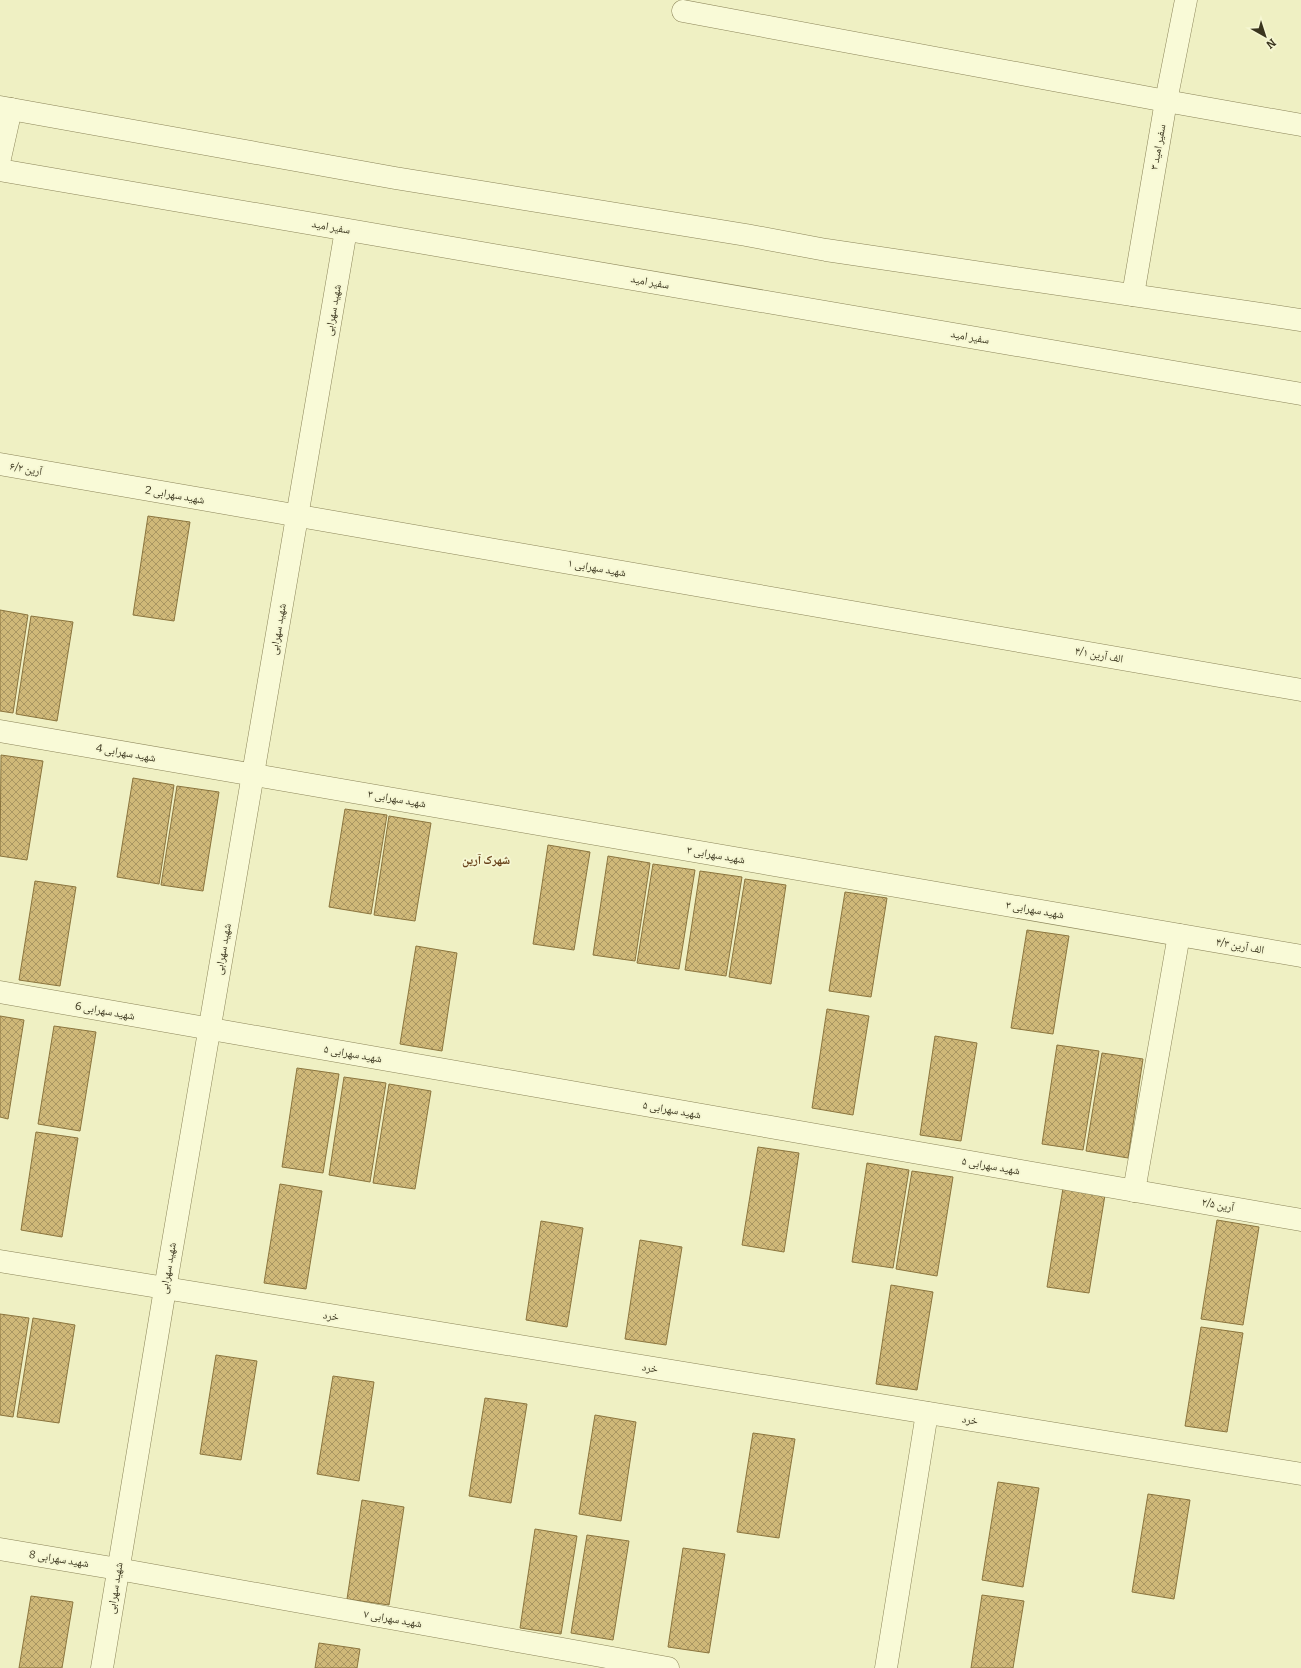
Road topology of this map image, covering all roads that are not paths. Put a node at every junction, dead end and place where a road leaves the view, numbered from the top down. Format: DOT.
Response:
graph roads {
  1 [pos="1186,0"];
  2 [pos="683,11"];
  3 [pos="1166,101"];
  4 [pos="6,108"];
  5 [pos="1301,125"];
  6 [pos="0,158"];
  7 [pos="0,170"];
  8 [pos="346,230"];
  9 [pos="1133,295"];
  10 [pos="1301,320"];
  11 [pos="1301,394"];
  12 [pos="0,464"];
  13 [pos="53,474"];
  14 [pos="298,516"];
  15 [pos="897,620"];
  16 [pos="1301,690"];
  17 [pos="0,731"];
  18 [pos="253,774"];
  19 [pos="1179,935"];
  20 [pos="1301,956"];
  21 [pos="0,992"];
  22 [pos="210,1029"];
  23 [pos="1134,1191"];
  24 [pos="1301,1220"];
  25 [pos="0,1261"];
  26 [pos="165,1289"];
  27 [pos="927,1413"];
  28 [pos="1301,1474"];
  29 [pos="0,1549"];
  30 [pos="118,1569"];
  31 [pos="102,1668"];
  32 [pos="668,1668"];
  33 [pos="886,1668"];
  1 -- 3 [label="street, سفیر امید ۳"];
  2 -- 3 [label="street"];
  3 -- 5 [label="street"];
  3 -- 9 [label="street, سفیر امید ۳"];
  4 -- 6 [label="street"];
  4 -- 9 [label="street"];
  7 -- 8 [label="street, سفیر امید"];
  8 -- 11 [label="street, سفیر امید"];
  8 -- 14 [label="street, شهید سهرابی"];
  9 -- 10 [label="street"];
  12 -- 13 [label="street, ۶/۲ آرین"];
  13 -- 14 [label="street, شهید سهرابی 2"];
  14 -- 15 [label="street, شهید سهرابی ۱"];
  14 -- 18 [label="street, شهید سهرابی"];
  15 -- 16 [label="street, ۴/۱ الف آرین"];
  17 -- 18 [label="street, شهید سهرابی 4"];
  18 -- 19 [label="street, شهید سهرابی ۳"];
  18 -- 22 [label="street, شهید سهرابی"];
  19 -- 20 [label="street, ۴/۳ الف آرین"];
  19 -- 23 [label="street"];
  21 -- 22 [label="street, شهید سهرابی 6"];
  22 -- 23 [label="street, شهید سهرابی ۵"];
  22 -- 26 [label="street, شهید سهرابی"];
  23 -- 24 [label="street, ۲/۵ آرین"];
  25 -- 26 [label="street, خرد"];
  26 -- 27 [label="street, خرد"];
  26 -- 30 [label="street, شهید سهرابی"];
  27 -- 28 [label="street, خرد"];
  27 -- 33 [label="street"];
  29 -- 30 [label="street, شهید سهرابی 8"];
  30 -- 31 [label="street, شهید سهرابی"];
  30 -- 32 [label="street, شهید سهرابی ۷"];
}
